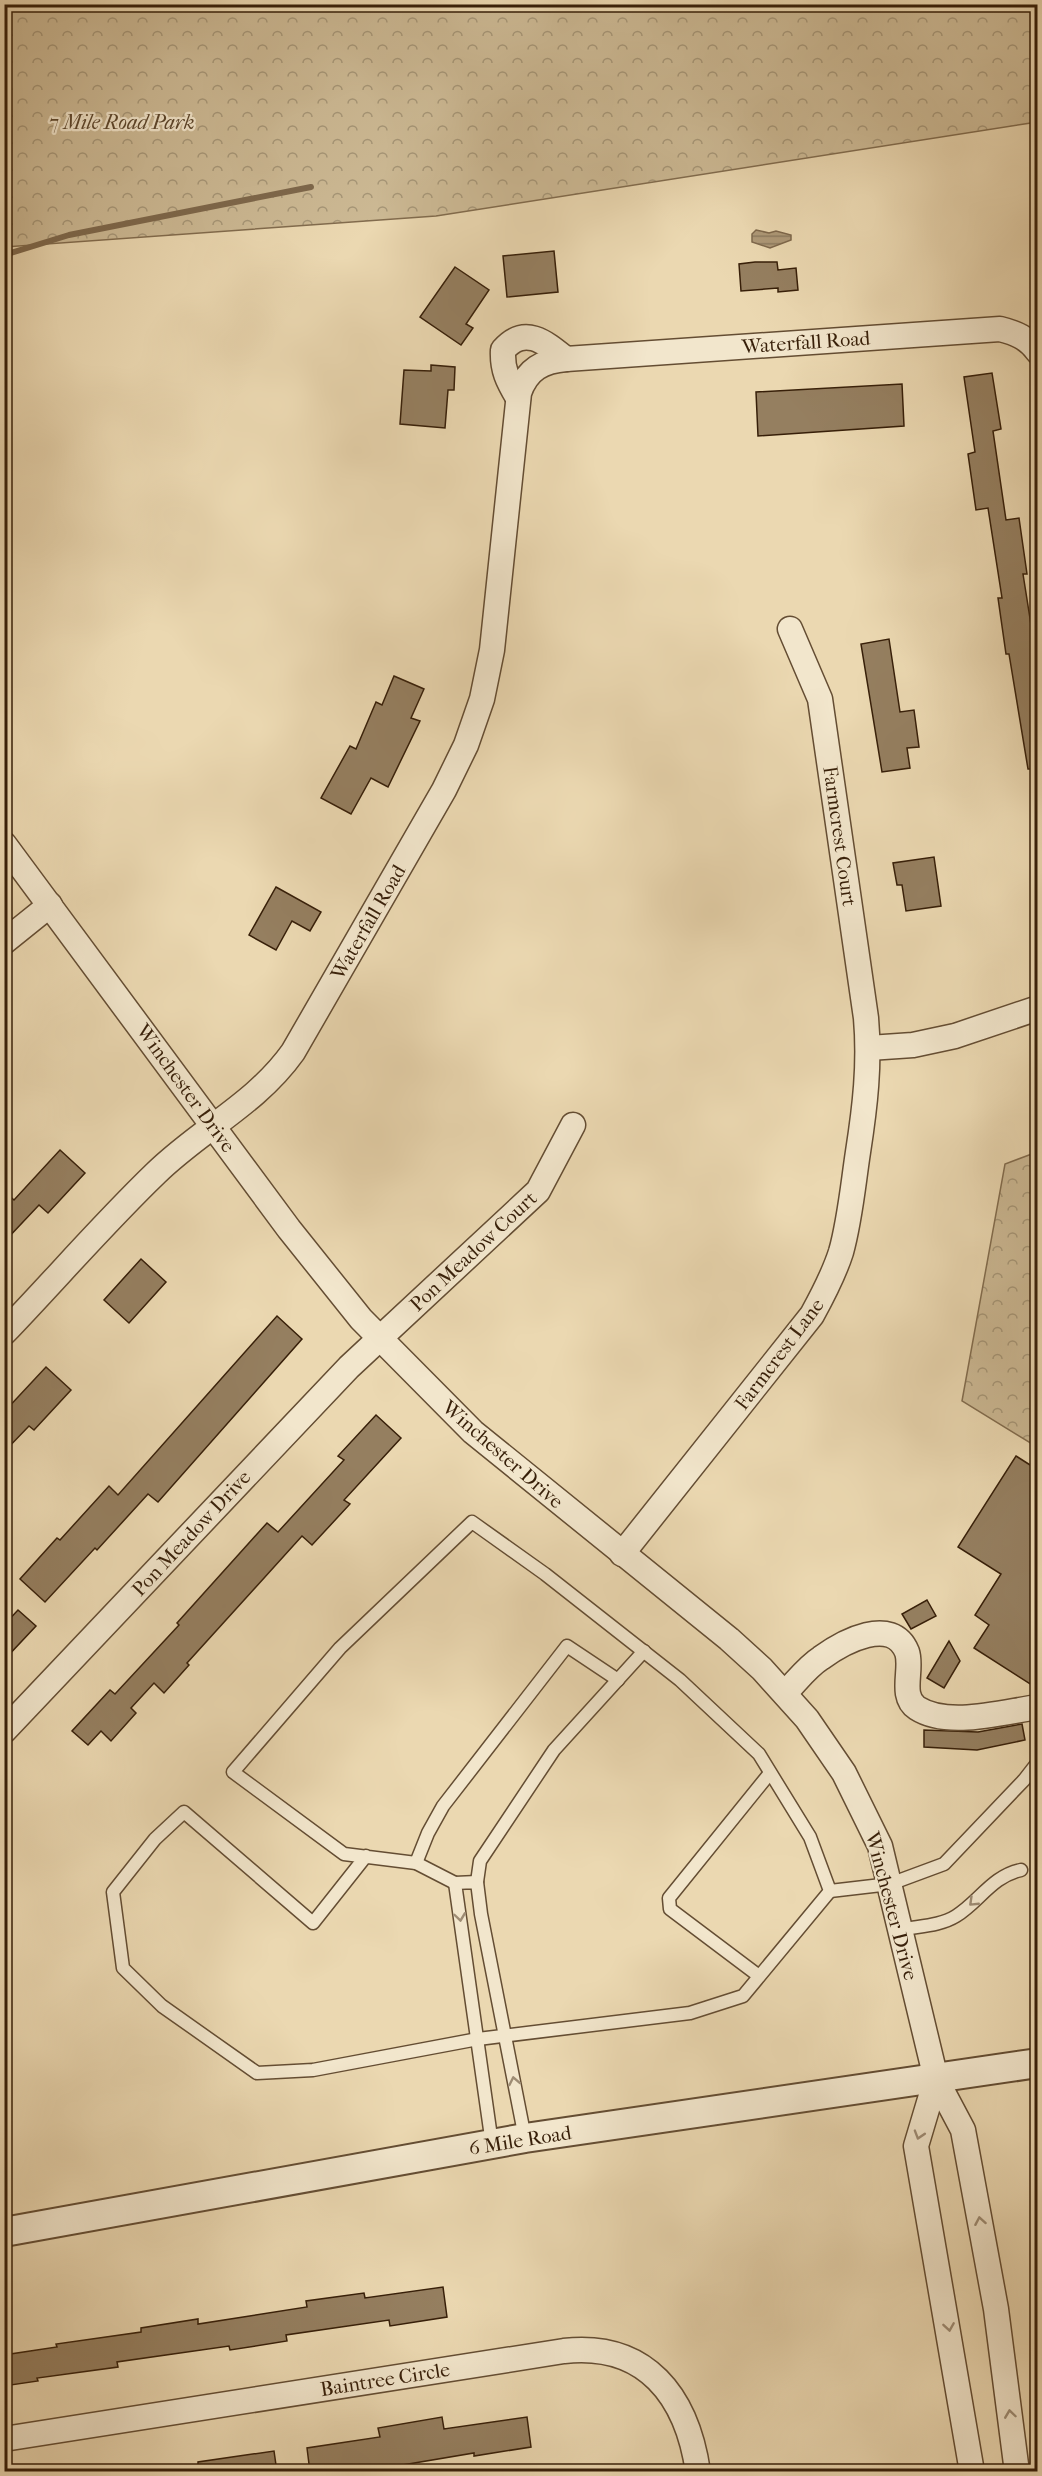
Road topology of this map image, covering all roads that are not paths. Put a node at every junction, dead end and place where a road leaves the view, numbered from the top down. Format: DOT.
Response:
graph roads {
  1 [pos="1038,352"];
  2 [pos="566,359"];
  3 [pos="519,398"];
  4 [pos="790,629"];
  5 [pos="4,844"];
  6 [pos="50,905"];
  7 [pos="4,942"];
  8 [pos="1038,1008"];
  9 [pos="869,1048"];
  10 [pos="573,1125"];
  11 [pos="214,1127"];
  12 [pos="4,1333"];
  13 [pos="380,1338"];
  14 [pos="622,1554"];
  15 [pos="644,1651"];
  16 [pos="618,1680"];
  17 [pos="785,1693"];
  18 [pos="1038,1707"];
  19 [pos="4,1731"];
  20 [pos="1038,1762"];
  21 [pos="770,1773"];
  22 [pos="366,1856"];
  23 [pos="416,1863"];
  24 [pos="1021,1870"];
  25 [pos="477,1882"];
  26 [pos="455,1883"];
  27 [pos="890,1884"];
  28 [pos="830,1892"];
  29 [pos="900,1930"];
  30 [pos="759,1976"];
  31 [pos="505,2037"];
  32 [pos="478,2039"];
  33 [pos="1038,2062"];
  34 [pos="936,2079"];
  35 [pos="525,2138"];
  36 [pos="492,2144"];
  37 [pos="4,2232"];
  38 [pos="4,2439"];
  39 [pos="698,2472"];
  40 [pos="972,2472"];
  41 [pos="1017,2472"];
  1 -- 2 [label="street, Waterfall Road"];
  2 -- 3 [label="street, Waterfall Road"];
  2 -- 3 [label="street"];
  3 -- 11 [label="street, Waterfall Road"];
  4 -- 9 [label="street, Farmcrest Court"];
  5 -- 6 [label="street, Winchester Drive"];
  6 -- 7 [label="street"];
  6 -- 11 [label="street, Winchester Drive"];
  8 -- 9 [label="street"];
  9 -- 14 [label="street, Farmcrest Lane"];
  10 -- 13 [label="street, Pon Meadow Court"];
  11 -- 12 [label="street, Waterfall Road"];
  11 -- 13 [label="street, Winchester Drive"];
  13 -- 14 [label="street, Winchester Drive"];
  13 -- 19 [label="street, Pon Meadow Drive"];
  14 -- 17 [label="street, Winchester Drive"];
  15 -- 16 [label="lane"];
  15 -- 21 [label="lane"];
  15 -- 22 [label="lane"];
  16 -- 23 [label="lane"];
  16 -- 25 [label="lane"];
  17 -- 18 [label="street"];
  17 -- 27 [label="street, Winchester Drive"];
  20 -- 27 [label="lane"];
  21 -- 28 [label="lane"];
  21 -- 30 [label="lane"];
  22 -- 23 [label="lane"];
  22 -- 32 [label="lane"];
  23 -- 26 [label="lane"];
  24 -- 29 [label="lane, one-way"];
  25 -- 26 [label="lane"];
  25 -- 31 [label="lane"];
  26 -- 32 [label="lane, one-way"];
  27 -- 28 [label="lane"];
  27 -- 29 [label="street, Winchester Drive"];
  28 -- 30 [label="lane"];
  29 -- 34 [label="street, Winchester Drive"];
  30 -- 31 [label="lane"];
  31 -- 32 [label="lane"];
  35 -- 31 [label="lane, one-way"];
  32 -- 36 [label="lane"];
  33 -- 34 [label="street, 6 Mile Road"];
  34 -- 35 [label="street, 6 Mile Road"];
  34 -- 40 [label="street, one-way"];
  41 -- 34 [label="street, Winchester Drive, one-way"];
  35 -- 36 [label="street, 6 Mile Road"];
  36 -- 37 [label="street, 6 Mile Road"];
  38 -- 39 [label="street, Baintree Circle"];
}
